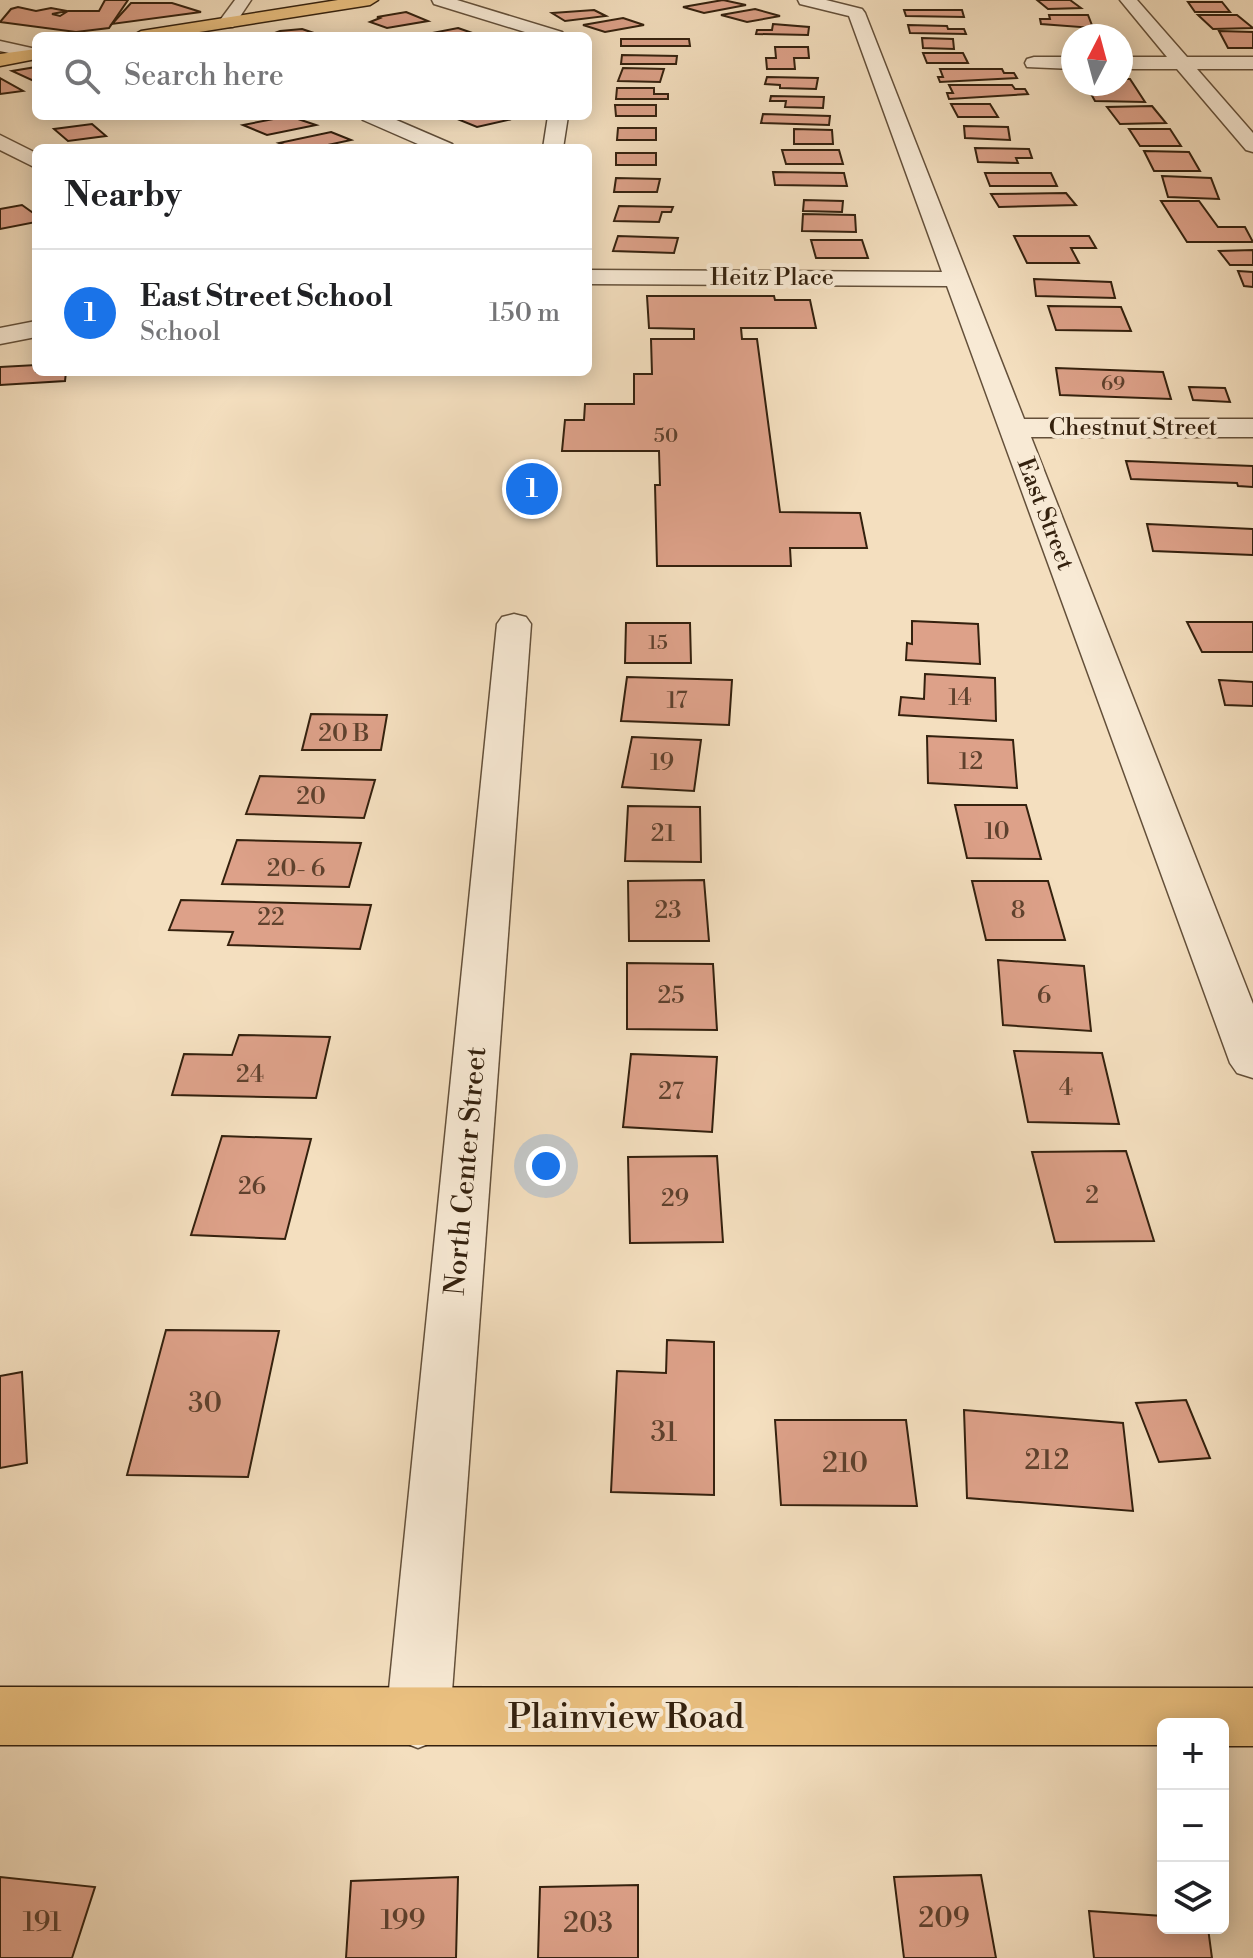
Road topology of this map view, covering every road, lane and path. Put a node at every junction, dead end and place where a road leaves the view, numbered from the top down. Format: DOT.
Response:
graph roads {
  1 [pos="243,0"];
  2 [pos="370,0"];
  3 [pos="440,0"];
  4 [pos="806,0"];
  5 [pos="1128,0"];
  6 [pos="227,23"];
  7 [pos="182,32"];
  8 [pos="543,32"];
  9 [pos="0,46"];
  10 [pos="32,53"];
  11 [pos="32,55"];
  12 [pos="0,60"];
  13 [pos="1034,63"];
  14 [pos="1061,63"];
  15 [pos="1133,63"];
  16 [pos="1183,63"];
  17 [pos="1253,63"];
  18 [pos="379,120"];
  19 [pos="557,120"];
  20 [pos="0,141"];
  21 [pos="436,144"];
  22 [pos="554,144"];
  23 [pos="1253,146"];
  24 [pos="32,160"];
  25 [pos="592,277"];
  26 [pos="956,279"];
  27 [pos="32,330"];
  28 [pos="0,336"];
  29 [pos="1012,428"];
  30 [pos="1253,428"];
  31 [pos="514,624"];
  32 [pos="1253,1063"];
  33 [pos="0,1716"];
  34 [pos="1253,1717"];
  35 [pos="418,1719"];
  1 -- 6 [label="street"];
  2 -- 6 [label="main road"];
  3 -- 8 [label="street"];
  4 -- 26 [label="street, East Street"];
  5 -- 16 [label="street"];
  6 -- 7 [label="main road"];
  9 -- 10 [label="street"];
  11 -- 12 [label="main road"];
  13 -- 14 [label="street"];
  15 -- 16 [label="street"];
  16 -- 17 [label="street"];
  16 -- 23 [label="street"];
  18 -- 21 [label="street"];
  19 -- 22 [label="street"];
  20 -- 24 [label="street"];
  25 -- 26 [label="street, Heitz Place"];
  26 -- 29 [label="street, East Street"];
  27 -- 28 [label="street"];
  29 -- 30 [label="street, Chestnut Street"];
  29 -- 32 [label="street, East Street"];
  31 -- 35 [label="street, North Center Street"];
  33 -- 35 [label="main road, Plainview Road"];
  34 -- 35 [label="main road, Plainview Road"];
}
